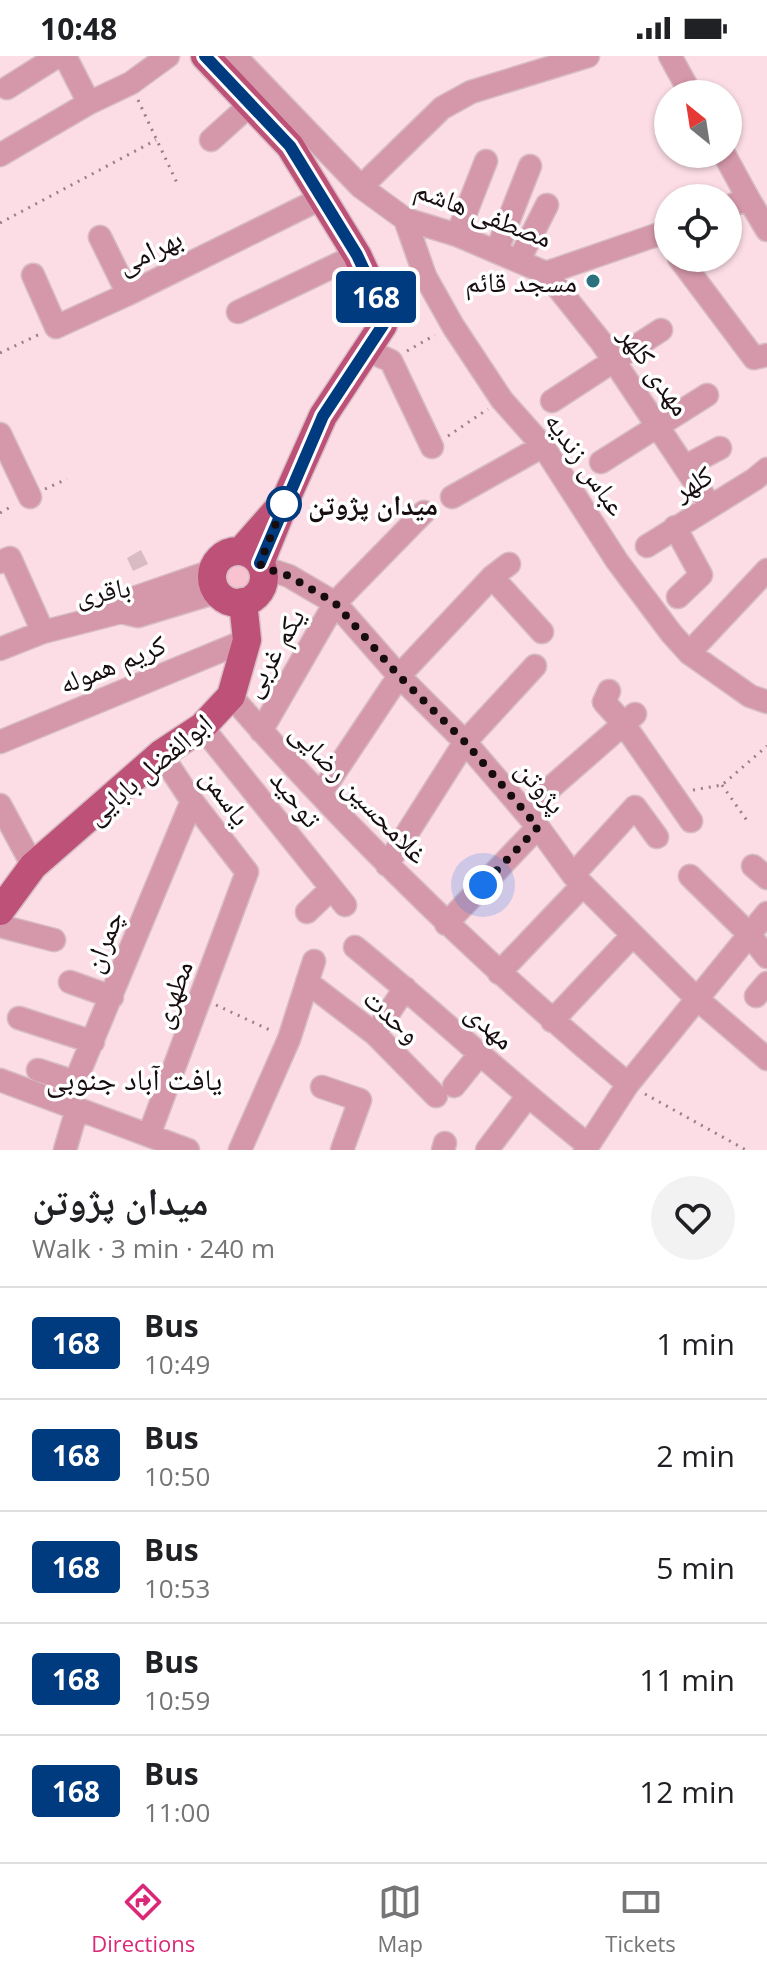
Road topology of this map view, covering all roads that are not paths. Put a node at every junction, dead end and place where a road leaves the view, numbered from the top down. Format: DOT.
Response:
graph roads {
  1 [pos="58,56"];
  2 [pos="65,56"];
  3 [pos="168,56"];
  4 [pos="205,56"];
  5 [pos="235,56"];
  6 [pos="588,56"];
  7 [pos="670,56"];
  8 [pos="683,80"];
  9 [pos="7,88"];
  10 [pos="89,103"];
  11 [pos="251,104"];
  12 [pos="298,138"];
  13 [pos="211,140"];
  14 [pos="0,155"];
  15 [pos="486,161"];
  16 [pos="530,166"];
  17 [pos="361,187"];
  18 [pos="322,198"];
  19 [pos="547,205"];
  20 [pos="742,206"];
  21 [pos="405,219"];
  22 [pos="767,230"];
  23 [pos="457,235"];
  24 [pos="100,237"];
  25 [pos="654,240"];
  26 [pos="497,250"];
  27 [pos="357,255"];
  28 [pos="519,260"];
  29 [pos="690,272"];
  30 [pos="546,273"];
  31 [pos="33,275"];
  32 [pos="128,294"];
  33 [pos="238,312"];
  34 [pos="661,330"];
  35 [pos="379,355"];
  36 [pos="767,355"];
  37 [pos="614,363"];
  38 [pos="707,395"];
  39 [pos="552,401"];
  40 [pos="659,427"];
  41 [pos="0,434"];
  42 [pos="543,446"];
  43 [pos="432,447"];
  44 [pos="720,448"];
  45 [pos="601,462"];
  46 [pos="686,466"];
  47 [pos="763,478"];
  48 [pos="30,497"];
  49 [pos="452,497"];
  50 [pos="710,505"];
  51 [pos="424,512"];
  52 [pos="675,527"];
  53 [pos="647,546"];
  54 [pos="254,561"];
  55 [pos="0,562"];
  56 [pos="767,570"];
  57 [pos="224,589"];
  58 [pos="678,597"];
  59 [pos="335,603"];
  60 [pos="43,632"];
  61 [pos="542,632"];
  62 [pos="247,640"];
  63 [pos="0,649"];
  64 [pos="689,653"];
  65 [pos="535,666"];
  66 [pos="399,676"];
  67 [pos="609,691"];
  68 [pos="231,696"];
  69 [pos="767,702"];
  70 [pos="629,719"];
  71 [pos="202,727"];
  72 [pos="261,731"];
  73 [pos="0,742"];
  74 [pos="465,742"];
  75 [pos="161,754"];
  76 [pos="321,793"];
  77 [pos="192,801"];
  78 [pos="0,805"];
  79 [pos="531,819"];
  80 [pos="691,821"];
  81 [pos="657,837"];
  82 [pos="387,865"];
  83 [pos="33,866"];
  84 [pos="247,872"];
  85 [pos="690,876"];
  86 [pos="578,880"];
  87 [pos="0,911"];
  88 [pos="307,912"];
  89 [pos="767,913"];
  90 [pos="446,924"];
  91 [pos="0,926"];
  92 [pos="748,933"];
  93 [pos="633,935"];
  94 [pos="54,940"];
  95 [pos="355,947"];
  96 [pos="767,957"];
  97 [pos="499,973"];
  98 [pos="70,982"];
  99 [pos="405,988"];
  100 [pos="112,997"];
  101 [pos="696,998"];
  102 [pos="19,1018"];
  103 [pos="552,1021"];
  104 [pos="375,1034"];
  105 [pos="93,1042"];
  106 [pos="479,1055"];
  107 [pos="767,1059"];
  108 [pos="38,1070"];
  109 [pos="0,1080"];
  110 [pos="75,1082"];
  111 [pos="628,1084"];
  112 [pos="322,1087"];
  113 [pos="527,1097"];
  114 [pos="72,1106"];
  115 [pos="168,1144"];
  116 [pos="586,1148"];
  117 [pos="65,1150"];
  118 [pos="240,1150"];
  119 [pos="342,1150"];
  120 [pos="487,1150"];
  1 -- 9 [label="street"];
  2 -- 10 [label="street"];
  3 -- 10 [label="street"];
  4 -- 11 [label="main road"];
  5 -- 12 [label="street, مصطفی هاشم"];
  6 -- 17 [label="street"];
  7 -- 8 [label="street"];
  10 -- 14 [label="street"];
  11 -- 12 [label="main road"];
  11 -- 13 [label="street"];
  12 -- 17 [label="street, مصطفی هاشم"];
  12 -- 18 [label="main road"];
  15 -- 23 [label="street"];
  16 -- 26 [label="street"];
  17 -- 21 [label="street, مصطفی هاشم"];
  18 -- 27 [label="main road"];
  18 -- 32 [label="street, بهرامی"];
  19 -- 28 [label="street"];
  20 -- 22 [label="street"];
  21 -- 23 [label="street, مصطفی هاشم"];
  21 -- 42 [label="street, عباس زندیه"];
  23 -- 26 [label="street, مصطفی هاشم"];
  24 -- 32 [label="street"];
  25 -- 30 [label="street, مصطفی هاشم"];
  26 -- 28 [label="street, مصطفی هاشم"];
  27 -- 33 [label="street"];
  27 -- 35 [label="main road"];
  28 -- 30 [label="street, مصطفی هاشم"];
  29 -- 36 [label="street"];
  30 -- 37 [label="street, مهدی کلهر"];
  31 -- 32 [label="street, بهرامی"];
  34 -- 37 [label="street"];
  35 -- 43 [label="street"];
  35 -- 54 [label="main road"];
  37 -- 39 [label="street"];
  37 -- 40 [label="street, مهدی کلهر"];
  38 -- 40 [label="street"];
  40 -- 45 [label="street"];
  40 -- 46 [label="street, مهدی کلهر"];
  41 -- 48 [label="street"];
  42 -- 49 [label="street"];
  42 -- 64 [label="street, عباس زندیه"];
  44 -- 46 [label="street"];
  46 -- 50 [label="street, مهدی کلهر"];
  47 -- 50 [label="street, کلهر"];
  50 -- 52 [label="street, کلهر"];
  51 -- 59 [label="street, یکم غربی"];
  52 -- 53 [label="street, کلهر"];
  52 -- 58 [label="street"];
  54 -- 57 [label="main road"];
  54 -- 57 [label="main road"];
  54 -- 59 [label="street, پژوتن"];
  55 -- 60 [label="street"];
  56 -- 64 [label="street"];
  57 -- 60 [label="street, باقری"];
  57 -- 62 [label="main road, ابوالفضل بابایی"];
  59 -- 66 [label="street, پژوتن"];
  59 -- 72 [label="street, یکم غربی"];
  60 -- 63 [label="street, باقری"];
  61 -- 66 [label="street"];
  62 -- 68 [label="main road, ابوالفضل بابایی"];
  62 -- 73 [label="street, کریم هموله"];
  64 -- 69 [label="street, عباس زندیه"];
  65 -- 74 [label="street"];
  66 -- 74 [label="street, پژوتن"];
  66 -- 76 [label="street"];
  67 -- 70 [label="street"];
  68 -- 71 [label="main road, ابوالفضل بابایی"];
  68 -- 72 [label="street, غلامحسین رضایی"];
  70 -- 79 [label="street"];
  70 -- 80 [label="street"];
  71 -- 75 [label="main road, ابوالفضل بابایی"];
  71 -- 88 [label="street, توحید"];
  72 -- 76 [label="street, غلامحسین رضایی"];
  74 -- 79 [label="street, پژوتن"];
  74 -- 82 [label="street"];
  75 -- 77 [label="street, یاسمن"];
  75 -- 83 [label="main road, ابوالفضل بابایی"];
  76 -- 82 [label="street, غلامحسین رضایی"];
  77 -- 84 [label="street, یاسمن"];
  77 -- 100 [label="street, چمران"];
  78 -- 83 [label="street"];
  79 -- 86 [label="street, پژوتن"];
  79 -- 90 [label="street"];
  81 -- 86 [label="street"];
  82 -- 90 [label="street, غلامحسین رضایی"];
  83 -- 87 [label="main road, ابوالفضل بابایی"];
  84 -- 115 [label="street, مطهری"];
  85 -- 92 [label="street"];
  86 -- 93 [label="street, پژوتن"];
  86 -- 97 [label="street"];
  89 -- 92 [label="street"];
  90 -- 97 [label="street, غلامحسین رضایی"];
  91 -- 94 [label="street"];
  92 -- 96 [label="street"];
  92 -- 101 [label="street"];
  93 -- 101 [label="street, پژوتن"];
  93 -- 103 [label="street"];
  95 -- 99 [label="street, مهدی"];
  97 -- 103 [label="street, غلامحسین رضایی"];
  98 -- 100 [label="street"];
  99 -- 104 [label="street"];
  99 -- 106 [label="street, مهدی"];
  100 -- 105 [label="street, چمران"];
  101 -- 107 [label="street, پژوتن"];
  101 -- 111 [label="street"];
  102 -- 105 [label="street"];
  103 -- 111 [label="street, غلامحسین رضایی"];
  104 -- 106 [label="street, وحدت"];
  104 -- 118 [label="street, وحدت"];
  105 -- 110 [label="street, چمران"];
  106 -- 113 [label="street, مهدی"];
  108 -- 110 [label="street"];
  109 -- 114 [label="street"];
  110 -- 114 [label="street, چمران"];
  111 -- 116 [label="street"];
  112 -- 119 [label="street"];
  113 -- 116 [label="street, مهدی"];
  113 -- 120 [label="street"];
  114 -- 115 [label="street"];
  114 -- 117 [label="street, چمران"];
}
